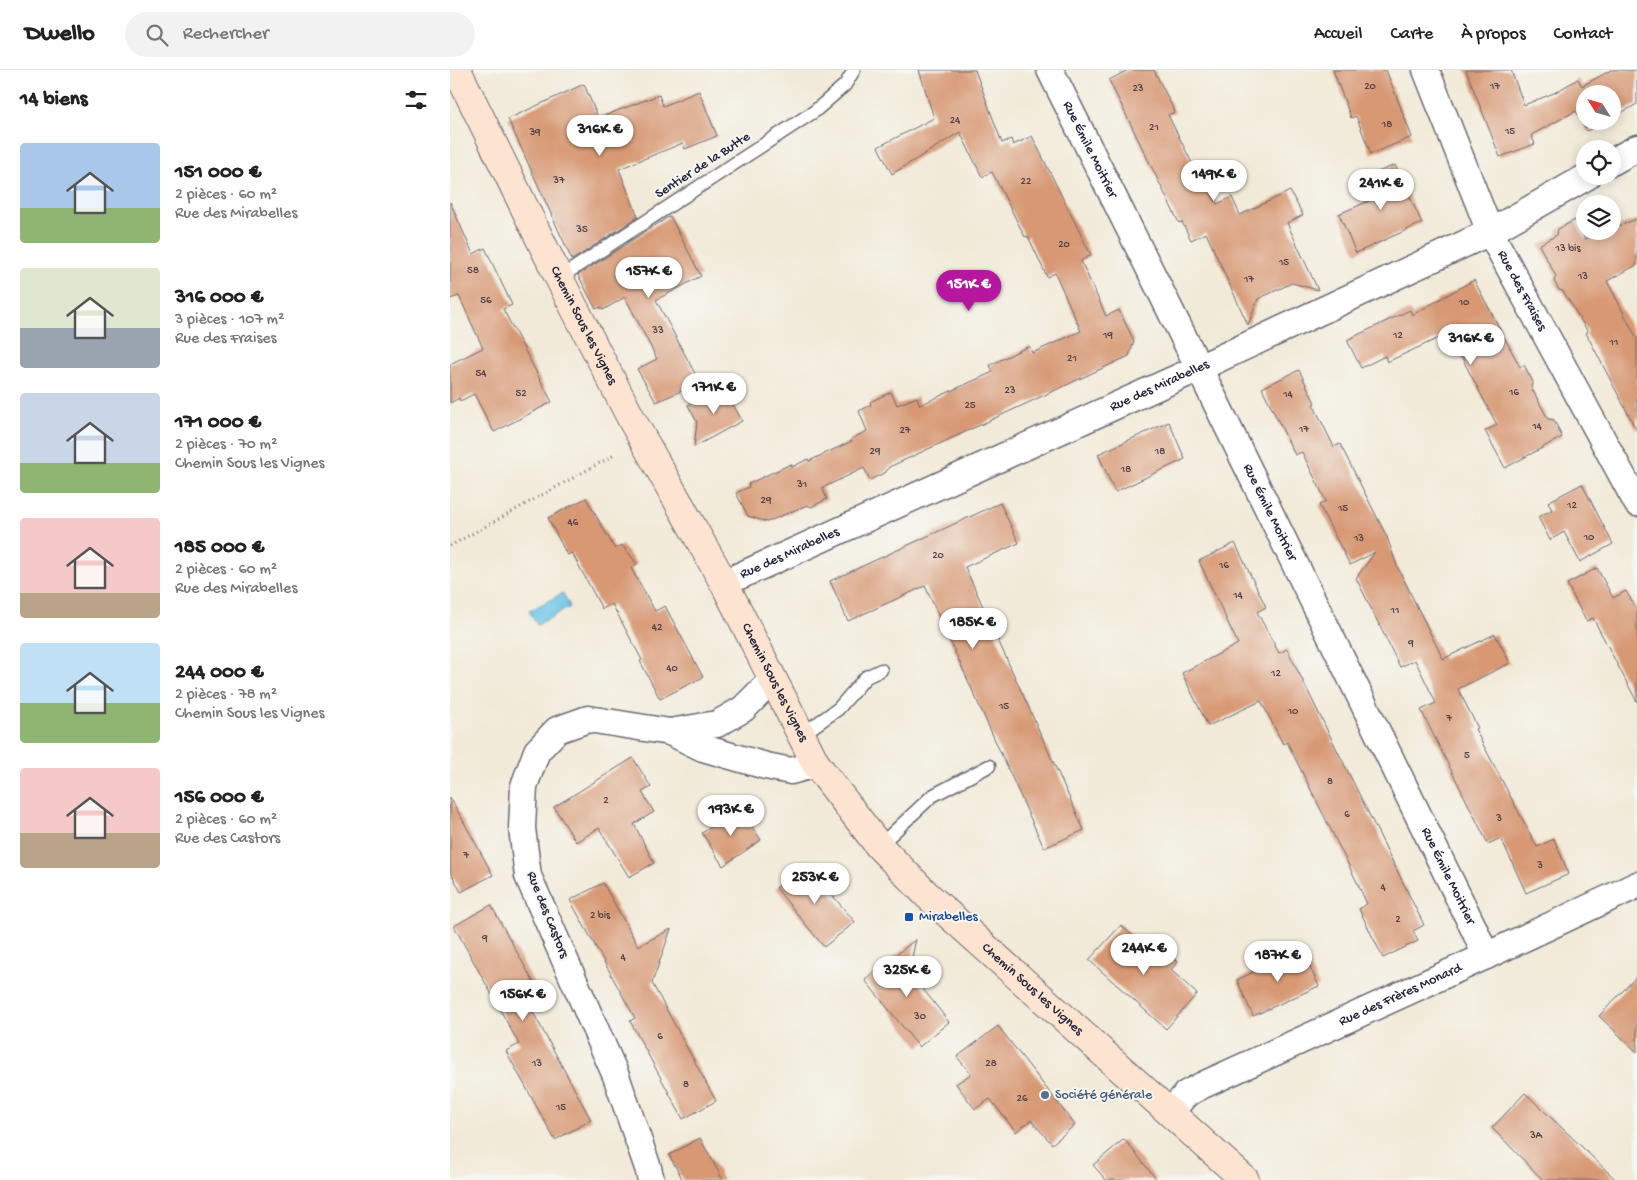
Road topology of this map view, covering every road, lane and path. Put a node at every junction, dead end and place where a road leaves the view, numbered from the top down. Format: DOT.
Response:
graph roads {
  1 [pos="457,70"];
  2 [pos="854,70"];
  3 [pos="1050,70"];
  4 [pos="1426,70"];
  5 [pos="1637,148"];
  6 [pos="1621,157"];
  7 [pos="1576,183"];
  8 [pos="1490,232"];
  9 [pos="559,278"];
  10 [pos="1199,368"];
  11 [pos="642,438"];
  12 [pos="1637,503"];
  13 [pos="450,546"];
  14 [pos="724,583"];
  15 [pos="881,670"];
  16 [pos="772,680"];
  17 [pos="670,732"];
  18 [pos="801,735"];
  19 [pos="816,764"];
  20 [pos="989,766"];
  21 [pos="879,846"];
  22 [pos="1637,885"];
  23 [pos="1486,956"];
  24 [pos="1170,1113"];
  25 [pos="651,1180"];
  26 [pos="1245,1180"];
  1 -- 9 [label="street, Chemin Sous les Vignes"];
  2 -- 9 [label="lane, Sentier de la Butte"];
  3 -- 10 [label="street, Rue Émile Moitrier"];
  4 -- 8 [label="street, Rue des Fraises"];
  5 -- 6 [label="street"];
  7 -- 8 [label="street, Rue des Mirabelles"];
  8 -- 10 [label="street, Rue des Mirabelles"];
  8 -- 12 [label="street, Rue des Fraises"];
  9 -- 11 [label="street, Chemin Sous les Vignes"];
  10 -- 14 [label="street, Rue des Mirabelles"];
  10 -- 23 [label="street, Rue Émile Moitrier"];
  11 -- 13 [label="path"];
  11 -- 14 [label="street, Chemin Sous les Vignes"];
  14 -- 16 [label="street, Chemin Sous les Vignes"];
  15 -- 18 [label="lane"];
  16 -- 17 [label="street, Rue des Castors"];
  16 -- 18 [label="street, Chemin Sous les Vignes"];
  17 -- 19 [label="street, Rue des Castors"];
  17 -- 25 [label="street, Rue des Castors"];
  18 -- 19 [label="street, Chemin Sous les Vignes"];
  19 -- 21 [label="street, Chemin Sous les Vignes"];
  20 -- 21 [label="lane"];
  21 -- 24 [label="street, Chemin Sous les Vignes"];
  22 -- 23 [label="street, Rue des Frères Monard"];
  23 -- 24 [label="street, Rue des Frères Monard"];
  24 -- 26 [label="street, Chemin Sous les Vignes"];
}
